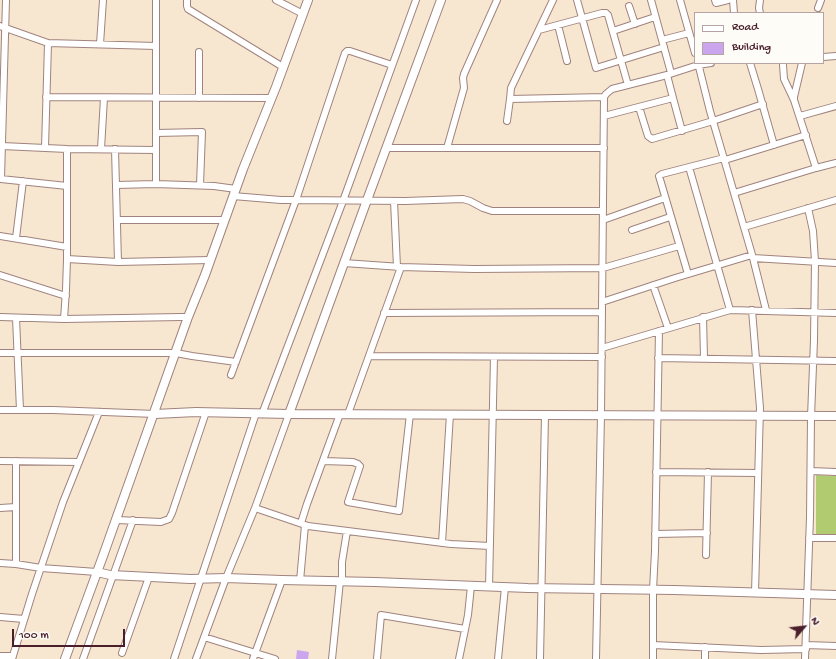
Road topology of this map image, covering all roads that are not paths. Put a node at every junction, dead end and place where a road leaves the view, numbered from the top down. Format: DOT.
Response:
graph roads {
  1 [pos="6,0"];
  2 [pos="103,0"];
  3 [pos="187,0"];
  4 [pos="276,0"];
  5 [pos="308,0"];
  6 [pos="416,0"];
  7 [pos="441,0"];
  8 [pos="497,0"];
  9 [pos="553,0"];
  10 [pos="576,0"];
  11 [pos="651,0"];
  12 [pos="680,0"];
  13 [pos="715,0"];
  14 [pos="728,0"];
  15 [pos="732,0"];
  16 [pos="760,0"];
  17 [pos="822,0"];
  18 [pos="156,1"];
  19 [pos="629,6"];
  20 [pos="818,8"];
  21 [pos="734,12"];
  22 [pos="760,12"];
  23 [pos="303,14"];
  24 [pos="655,17"];
  25 [pos="582,18"];
  26 [pos="635,24"];
  27 [pos="558,25"];
  28 [pos="3,27"];
  29 [pos="539,30"];
  30 [pos="612,31"];
  31 [pos="689,33"];
  32 [pos="48,43"];
  33 [pos="100,44"];
  34 [pos="663,44"];
  35 [pos="156,46"];
  36 [pos="694,50"];
  37 [pos="199,52"];
  38 [pos="836,56"];
  39 [pos="824,57"];
  40 [pos="621,60"];
  41 [pos="567,61"];
  42 [pos="698,64"];
  43 [pos="750,64"];
  44 [pos="802,64"];
  45 [pos="392,65"];
  46 [pos="783,65"];
  47 [pos="283,67"];
  48 [pos="669,74"];
  49 [pos="628,85"];
  50 [pos="46,97"];
  51 [pos="104,98"];
  52 [pos="156,98"];
  53 [pos="199,98"];
  54 [pos="272,98"];
  55 [pos="604,98"];
  56 [pos="673,98"];
  57 [pos="510,99"];
  58 [pos="794,100"];
  59 [pos="763,104"];
  60 [pos="639,106"];
  61 [pos="836,106"];
  62 [pos="604,116"];
  63 [pos="800,116"];
  64 [pos="507,121"];
  65 [pos="713,121"];
  66 [pos="1,128"];
  67 [pos="682,131"];
  68 [pos="156,133"];
  69 [pos="806,135"];
  70 [pos="774,145"];
  71 [pos="2,146"];
  72 [pos="45,148"];
  73 [pos="386,148"];
  74 [pos="447,148"];
  75 [pos="604,148"];
  76 [pos="67,149"];
  77 [pos="101,149"];
  78 [pos="115,149"];
  79 [pos="156,150"];
  80 [pos="724,159"];
  81 [pos="836,163"];
  82 [pos="688,167"];
  83 [pos="816,168"];
  84 [pos="0,179"];
  85 [pos="23,181"];
  86 [pos="156,184"];
  87 [pos="116,185"];
  88 [pos="67,186"];
  89 [pos="200,186"];
  90 [pos="235,192"];
  91 [pos="734,193"];
  92 [pos="665,198"];
  93 [pos="296,200"];
  94 [pos="836,200"];
  95 [pos="343,201"];
  96 [pos="366,201"];
  97 [pos="394,201"];
  98 [pos="808,208"];
  99 [pos="604,210"];
  100 [pos="670,217"];
  101 [pos="117,220"];
  102 [pos="225,220"];
  103 [pos="603,220"];
  104 [pos="744,227"];
  105 [pos="632,230"];
  106 [pos="0,236"];
  107 [pos="16,238"];
  108 [pos="679,246"];
  109 [pos="67,247"];
  110 [pos="753,256"];
  111 [pos="67,259"];
  112 [pos="210,260"];
  113 [pos="118,262"];
  114 [pos="815,262"];
  115 [pos="344,263"];
  116 [pos="836,263"];
  117 [pos="718,265"];
  118 [pos="399,267"];
  119 [pos="603,268"];
  120 [pos="688,274"];
  121 [pos="0,275"];
  122 [pos="654,285"];
  123 [pos="66,296"];
  124 [pos="602,302"];
  125 [pos="730,310"];
  126 [pos="752,310"];
  127 [pos="766,310"];
  128 [pos="602,312"];
  129 [pos="814,312"];
  130 [pos="384,313"];
  131 [pos="836,313"];
  132 [pos="0,317"];
  133 [pos="188,317"];
  134 [pos="704,317"];
  135 [pos="16,318"];
  136 [pos="64,319"];
  137 [pos="668,328"];
  138 [pos="659,330"];
  139 [pos="602,348"];
  140 [pos="0,353"];
  141 [pos="176,353"];
  142 [pos="18,354"];
  143 [pos="369,356"];
  144 [pos="494,357"];
  145 [pos="602,357"];
  146 [pos="658,358"];
  147 [pos="704,358"];
  148 [pos="756,359"];
  149 [pos="813,360"];
  150 [pos="836,361"];
  151 [pos="236,362"];
  152 [pos="231,375"];
  153 [pos="0,410"];
  154 [pos="20,410"];
  155 [pos="99,412"];
  156 [pos="206,412"];
  157 [pos="155,414"];
  158 [pos="259,414"];
  159 [pos="289,414"];
  160 [pos="344,414"];
  161 [pos="410,414"];
  162 [pos="450,414"];
  163 [pos="493,414"];
  164 [pos="545,414"];
  165 [pos="601,415"];
  166 [pos="658,415"];
  167 [pos="759,416"];
  168 [pos="811,416"];
  169 [pos="836,416"];
  170 [pos="0,461"];
  171 [pos="324,461"];
  172 [pos="16,462"];
  173 [pos="78,462"];
  174 [pos="810,471"];
  175 [pos="656,472"];
  176 [pos="708,472"];
  177 [pos="836,472"];
  178 [pos="758,473"];
  179 [pos="16,507"];
  180 [pos="0,508"];
  181 [pos="255,508"];
  182 [pos="117,520"];
  183 [pos="133,520"];
  184 [pos="303,524"];
  185 [pos="347,531"];
  186 [pos="707,533"];
  187 [pos="655,534"];
  188 [pos="809,538"];
  189 [pos="836,538"];
  190 [pos="442,543"];
  191 [pos="490,546"];
  192 [pos="706,555"];
  193 [pos="0,563"];
  194 [pos="16,564"];
  195 [pos="41,568"];
  196 [pos="97,572"];
  197 [pos="114,575"];
  198 [pos="149,577"];
  199 [pos="201,578"];
  200 [pos="226,578"];
  201 [pos="282,580"];
  202 [pos="300,581"];
  203 [pos="341,581"];
  204 [pos="471,586"];
  205 [pos="489,587"];
  206 [pos="505,587"];
  207 [pos="541,588"];
  208 [pos="597,589"];
  209 [pos="653,590"];
  210 [pos="755,593"];
  211 [pos="807,594"];
  212 [pos="836,595"];
  213 [pos="0,617"];
  214 [pos="24,619"];
  215 [pos="465,629"];
  216 [pos="204,637"];
  217 [pos="653,645"];
  218 [pos="836,646"];
  219 [pos="705,647"];
  220 [pos="806,647"];
  221 [pos="122,652"];
  222 [pos="0,656"];
  223 [pos="254,656"];
  224 [pos="13,658"];
  225 [pos="65,659"];
  226 [pos="83,659"];
  227 [pos="174,659"];
  228 [pos="196,659"];
  229 [pos="276,659"];
  230 [pos="332,659"];
  231 [pos="377,659"];
  232 [pos="459,659"];
  233 [pos="498,659"];
  234 [pos="540,659"];
  235 [pos="596,659"];
  236 [pos="653,659"];
  237 [pos="705,659"];
  238 [pos="805,659"];
  1 -- 28 [label="street"];
  2 -- 33 [label="street"];
  3 -- 47 [label="street"];
  4 -- 23 [label="street"];
  5 -- 23 [label="street"];
  6 -- 45 [label="street"];
  7 -- 73 [label="street"];
  8 -- 74 [label="street"];
  9 -- 29 [label="street"];
  10 -- 25 [label="street"];
  11 -- 24 [label="street"];
  12 -- 31 [label="street"];
  13 -- 14 [label="street"];
  15 -- 21 [label="street"];
  16 -- 22 [label="street"];
  17 -- 20 [label="street"];
  18 -- 35 [label="street"];
  19 -- 26 [label="street"];
  23 -- 47 [label="street"];
  24 -- 26 [label="street"];
  24 -- 34 [label="street"];
  25 -- 27 [label="street"];
  25 -- 30 [label="street"];
  25 -- 40 [label="street"];
  26 -- 30 [label="street"];
  27 -- 29 [label="street"];
  27 -- 41 [label="street"];
  28 -- 32 [label="street"];
  28 -- 66 [label="street"];
  29 -- 57 [label="street"];
  30 -- 40 [label="street"];
  31 -- 34 [label="street"];
  31 -- 36 [label="street"];
  32 -- 33 [label="street"];
  32 -- 50 [label="street"];
  33 -- 35 [label="street"];
  34 -- 40 [label="street"];
  34 -- 48 [label="street"];
  35 -- 52 [label="street"];
  37 -- 53 [label="street"];
  38 -- 39 [label="street"];
  40 -- 49 [label="street"];
  42 -- 48 [label="street"];
  42 -- 65 [label="street"];
  43 -- 59 [label="street"];
  44 -- 58 [label="street"];
  45 -- 93 [label="street"];
  45 -- 95 [label="street"];
  46 -- 58 [label="street"];
  47 -- 54 [label="street"];
  48 -- 49 [label="street"];
  48 -- 56 [label="street"];
  49 -- 55 [label="street"];
  50 -- 51 [label="street"];
  50 -- 72 [label="street"];
  51 -- 52 [label="street"];
  51 -- 77 [label="street"];
  52 -- 53 [label="street"];
  52 -- 68 [label="street"];
  53 -- 54 [label="street"];
  54 -- 90 [label="street"];
  55 -- 57 [label="street"];
  55 -- 62 [label="street"];
  56 -- 60 [label="street"];
  56 -- 67 [label="street"];
  57 -- 64 [label="street"];
  58 -- 63 [label="street"];
  59 -- 65 [label="street"];
  59 -- 70 [label="street"];
  60 -- 62 [label="street"];
  60 -- 67 [label="street"];
  61 -- 63 [label="street"];
  62 -- 75 [label="street"];
  63 -- 69 [label="street"];
  65 -- 67 [label="street"];
  65 -- 80 [label="street"];
  66 -- 71 [label="street"];
  68 -- 79 [label="street"];
  68 -- 89 [label="street"];
  69 -- 70 [label="street"];
  69 -- 83 [label="street"];
  70 -- 80 [label="street"];
  71 -- 72 [label="street"];
  71 -- 84 [label="street"];
  72 -- 76 [label="street"];
  73 -- 74 [label="street"];
  73 -- 96 [label="street"];
  74 -- 75 [label="street"];
  75 -- 99 [label="street"];
  76 -- 77 [label="street"];
  76 -- 88 [label="street"];
  77 -- 78 [label="street"];
  78 -- 79 [label="street"];
  78 -- 87 [label="street"];
  79 -- 86 [label="street"];
  80 -- 82 [label="street"];
  80 -- 91 [label="street"];
  81 -- 83 [label="street"];
  82 -- 92 [label="street"];
  82 -- 117 [label="street"];
  83 -- 91 [label="street"];
  84 -- 85 [label="street"];
  85 -- 88 [label="street"];
  85 -- 107 [label="street"];
  86 -- 87 [label="street"];
  86 -- 89 [label="street"];
  87 -- 101 [label="street"];
  88 -- 109 [label="street"];
  89 -- 90 [label="street"];
  90 -- 93 [label="street"];
  90 -- 102 [label="street"];
  91 -- 104 [label="street"];
  92 -- 100 [label="street"];
  92 -- 103 [label="street"];
  93 -- 95 [label="street"];
  93 -- 151 [label="street"];
  94 -- 98 [label="street"];
  95 -- 96 [label="street"];
  95 -- 158 [label="street"];
  96 -- 97 [label="street"];
  96 -- 115 [label="street"];
  97 -- 99 [label="street"];
  97 -- 118 [label="street"];
  98 -- 104 [label="street"];
  98 -- 114 [label="street"];
  99 -- 103 [label="street"];
  100 -- 105 [label="street"];
  100 -- 108 [label="street"];
  101 -- 102 [label="street"];
  101 -- 113 [label="street"];
  102 -- 112 [label="street"];
  103 -- 119 [label="street"];
  104 -- 110 [label="street"];
  106 -- 107 [label="street"];
  107 -- 109 [label="street"];
  108 -- 119 [label="street"];
  108 -- 120 [label="street"];
  109 -- 111 [label="street"];
  110 -- 114 [label="street"];
  110 -- 117 [label="street"];
  110 -- 127 [label="street"];
  111 -- 113 [label="street"];
  111 -- 123 [label="street"];
  112 -- 113 [label="street"];
  112 -- 133 [label="street"];
  114 -- 116 [label="street"];
  114 -- 129 [label="street"];
  115 -- 118 [label="street"];
  115 -- 159 [label="street"];
  117 -- 120 [label="street"];
  117 -- 125 [label="street"];
  118 -- 119 [label="street"];
  118 -- 130 [label="street"];
  119 -- 124 [label="street"];
  120 -- 122 [label="street"];
  121 -- 123 [label="street"];
  122 -- 124 [label="street"];
  122 -- 137 [label="street"];
  123 -- 136 [label="street"];
  124 -- 128 [label="street"];
  125 -- 126 [label="street"];
  125 -- 134 [label="street"];
  126 -- 127 [label="street"];
  126 -- 148 [label="street"];
  127 -- 129 [label="street"];
  128 -- 130 [label="street"];
  128 -- 139 [label="street"];
  129 -- 131 [label="street"];
  129 -- 149 [label="street"];
  130 -- 143 [label="street"];
  132 -- 135 [label="street"];
  133 -- 136 [label="street"];
  133 -- 141 [label="street"];
  134 -- 137 [label="street"];
  134 -- 147 [label="street"];
  135 -- 136 [label="street"];
  135 -- 142 [label="street"];
  137 -- 138 [label="street"];
  138 -- 139 [label="street"];
  138 -- 146 [label="street"];
  139 -- 145 [label="street"];
  140 -- 142 [label="street"];
  141 -- 142 [label="street"];
  141 -- 151 [label="street"];
  141 -- 157 [label="street"];
  142 -- 154 [label="street"];
  143 -- 144 [label="street"];
  143 -- 160 [label="street"];
  144 -- 145 [label="street"];
  144 -- 163 [label="street"];
  145 -- 165 [label="street"];
  146 -- 147 [label="street"];
  146 -- 166 [label="street"];
  147 -- 148 [label="street"];
  148 -- 149 [label="street"];
  148 -- 167 [label="street"];
  149 -- 150 [label="street"];
  149 -- 168 [label="street"];
  151 -- 152 [label="street"];
  153 -- 154 [label="street"];
  154 -- 155 [label="street"];
  155 -- 157 [label="street"];
  155 -- 173 [label="street"];
  156 -- 157 [label="street"];
  156 -- 158 [label="street"];
  156 -- 183 [label="street"];
  157 -- 182 [label="street"];
  158 -- 159 [label="street"];
  158 -- 199 [label="street"];
  159 -- 160 [label="street"];
  159 -- 181 [label="street"];
  160 -- 161 [label="street"];
  160 -- 171 [label="street"];
  161 -- 162 [label="street"];
  161 -- 171 [label="street"];
  162 -- 163 [label="street"];
  162 -- 190 [label="street"];
  163 -- 164 [label="street"];
  163 -- 191 [label="street"];
  164 -- 165 [label="street"];
  164 -- 207 [label="street"];
  165 -- 166 [label="street"];
  165 -- 208 [label="street"];
  166 -- 167 [label="street"];
  166 -- 175 [label="street"];
  167 -- 168 [label="street"];
  167 -- 178 [label="street"];
  168 -- 169 [label="street"];
  168 -- 174 [label="street"];
  170 -- 172 [label="street"];
  171 -- 184 [label="street"];
  172 -- 173 [label="street"];
  172 -- 179 [label="street"];
  173 -- 195 [label="street"];
  174 -- 177 [label="street"];
  174 -- 188 [label="street"];
  175 -- 176 [label="street"];
  175 -- 187 [label="street"];
  176 -- 178 [label="street"];
  176 -- 186 [label="street"];
  178 -- 210 [label="street"];
  179 -- 180 [label="street"];
  179 -- 194 [label="street"];
  181 -- 184 [label="street"];
  181 -- 200 [label="street"];
  182 -- 183 [label="street"];
  182 -- 196 [label="street"];
  183 -- 197 [label="street"];
  184 -- 185 [label="street"];
  184 -- 202 [label="street"];
  185 -- 190 [label="street"];
  185 -- 203 [label="street"];
  186 -- 187 [label="street"];
  186 -- 192 [label="street"];
  187 -- 209 [label="street"];
  188 -- 189 [label="street"];
  188 -- 211 [label="street"];
  190 -- 191 [label="street"];
  191 -- 205 [label="street"];
  193 -- 194 [label="street"];
  194 -- 195 [label="street"];
  195 -- 196 [label="street"];
  195 -- 214 [label="street"];
  196 -- 197 [label="street"];
  196 -- 225 [label="street"];
  197 -- 198 [label="street"];
  197 -- 226 [label="street"];
  198 -- 199 [label="street"];
  198 -- 221 [label="street"];
  199 -- 200 [label="street"];
  199 -- 227 [label="street"];
  200 -- 201 [label="street"];
  200 -- 216 [label="street"];
  201 -- 202 [label="street"];
  201 -- 223 [label="street"];
  202 -- 203 [label="street"];
  203 -- 204 [label="street"];
  203 -- 230 [label="street"];
  204 -- 205 [label="street"];
  204 -- 215 [label="street"];
  205 -- 206 [label="street"];
  206 -- 207 [label="street"];
  206 -- 233 [label="street"];
  207 -- 208 [label="street"];
  207 -- 234 [label="street"];
  208 -- 209 [label="street"];
  208 -- 235 [label="street"];
  209 -- 210 [label="street"];
  209 -- 217 [label="street"];
  210 -- 211 [label="street"];
  211 -- 212 [label="street"];
  211 -- 220 [label="street"];
  213 -- 214 [label="street"];
  214 -- 224 [label="street"];
  215 -- 231 [label="street"];
  215 -- 232 [label="street"];
  216 -- 223 [label="street"];
  216 -- 228 [label="street"];
  217 -- 219 [label="street"];
  217 -- 236 [label="street"];
  218 -- 220 [label="street"];
  219 -- 220 [label="street"];
  219 -- 237 [label="street"];
  220 -- 238 [label="street"];
  222 -- 224 [label="street"];
  223 -- 229 [label="street"];
}
